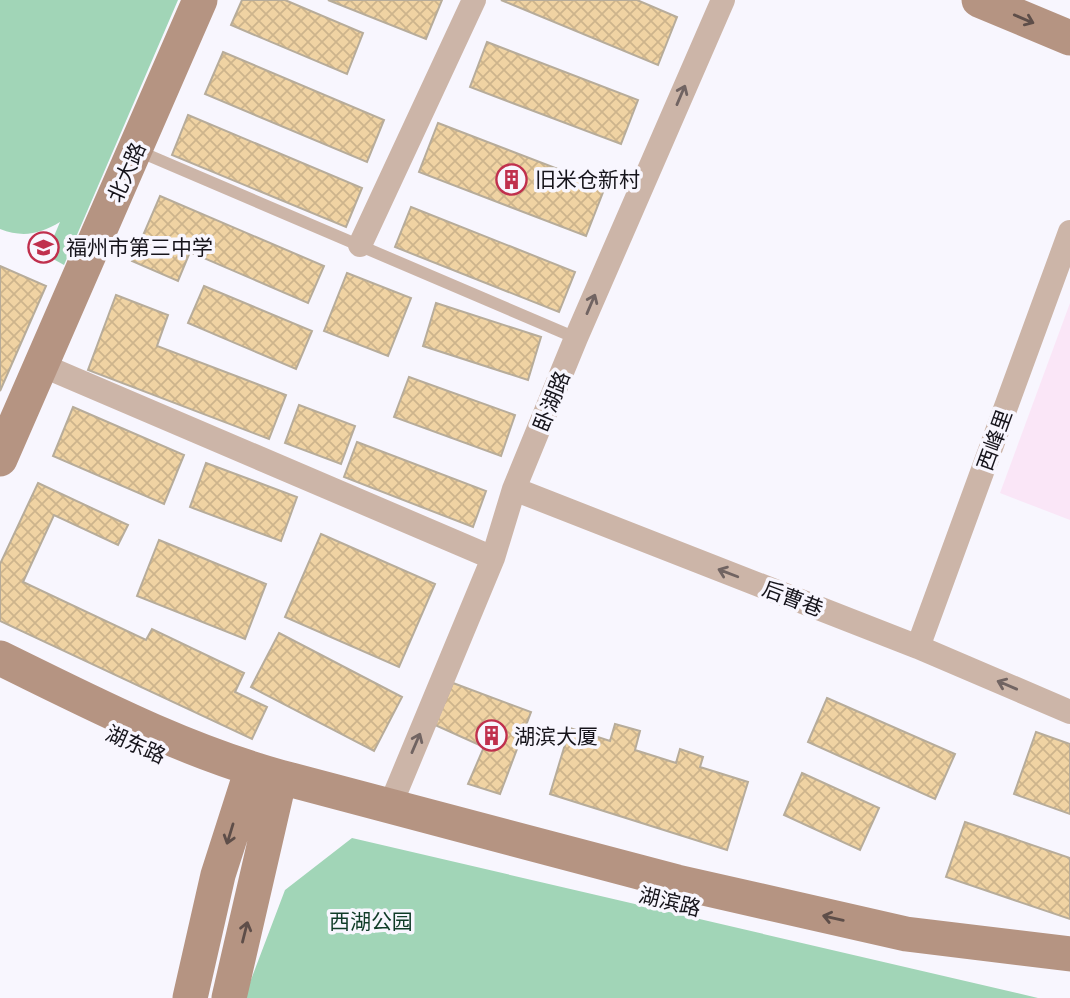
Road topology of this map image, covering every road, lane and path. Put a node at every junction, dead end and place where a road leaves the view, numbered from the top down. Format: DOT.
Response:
graph roads {
  1 [pos="200,0"];
  2 [pos="474,0"];
  3 [pos="723,0"];
  4 [pos="979,0"];
  5 [pos="1070,38"];
  6 [pos="136,150"];
  7 [pos="1070,232"];
  8 [pos="360,245"];
  9 [pos="576,338"];
  10 [pos="39,364"];
  11 [pos="0,458"];
  12 [pos="514,489"];
  13 [pos="494,558"];
  14 [pos="918,648"];
  15 [pos="0,658"];
  16 [pos="0,680"];
  17 [pos="1070,712"];
  18 [pos="263,783"];
  19 [pos="390,806"];
  20 [pos="1070,954"];
  21 [pos="1070,975"];
  22 [pos="190,998"];
  23 [pos="229,998"];
  1 -- 6 [label="main road, 北大路"];
  2 -- 8 [label="street"];
  9 -- 3 [label="street, 卧湖路, one-way"];
  4 -- 5 [label="main road, one-way"];
  6 -- 8 [label="lane"];
  6 -- 10 [label="main road, 北大路"];
  7 -- 14 [label="street, 西峰里"];
  8 -- 9 [label="lane"];
  9 -- 12 [label="street, 卧湖路"];
  10 -- 11 [label="main road, 北大路"];
  10 -- 13 [label="street"];
  12 -- 13 [label="street, 卧湖路"];
  14 -- 12 [label="street, 后曹巷, one-way"];
  19 -- 13 [label="street, 卧湖路, one-way"];
  17 -- 14 [label="street, 后曹巷, one-way"];
  15 -- 18 [label="main road, 湖东路"];
  16 -- 18 [label="main road, 湖东路"];
  18 -- 19 [label="main road, 湖滨路"];
  18 -- 21 [label="main road, 湖滨路"];
  18 -- 22 [label="main road, one-way"];
  23 -- 18 [label="main road, one-way"];
  20 -- 19 [label="main road, 湖滨路, one-way"];
}
